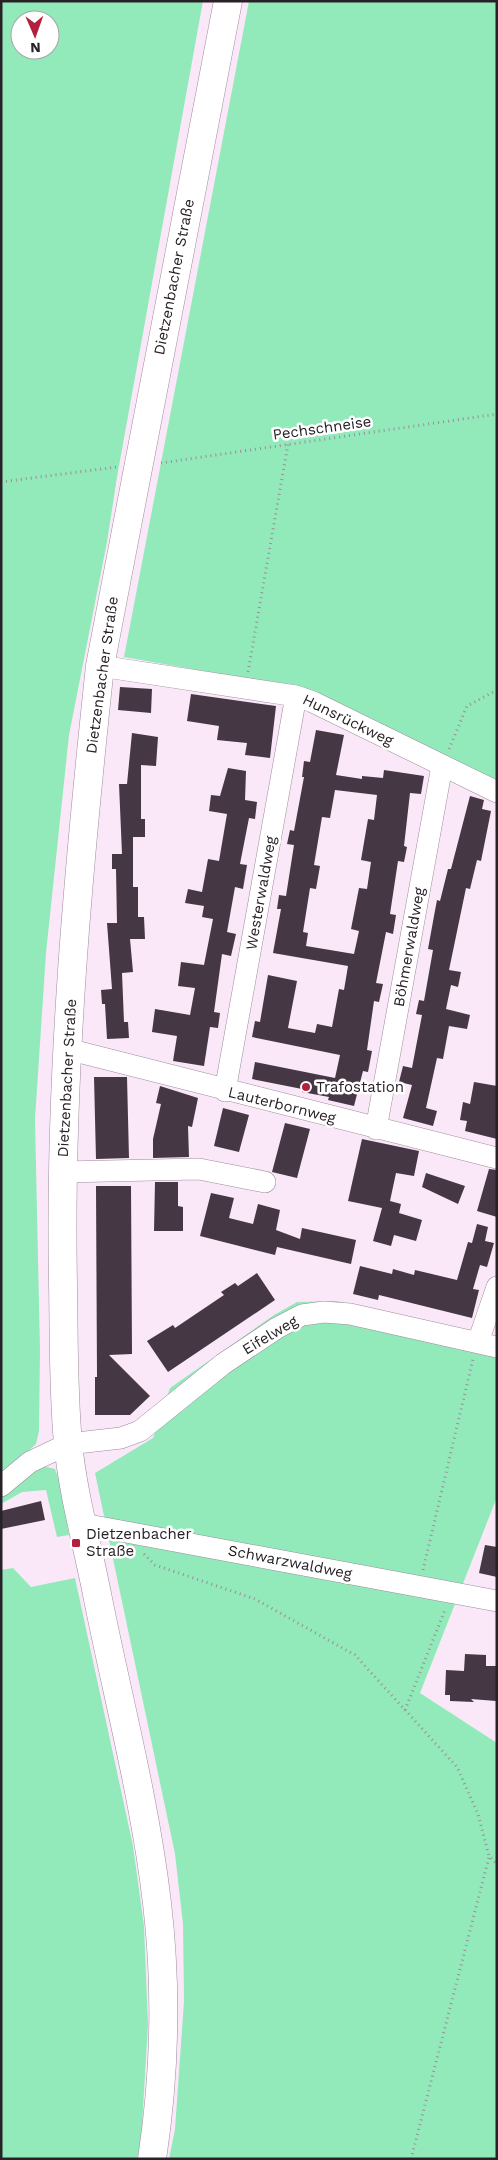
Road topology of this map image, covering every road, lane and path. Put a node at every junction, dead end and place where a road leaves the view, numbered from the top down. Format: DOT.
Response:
graph roads {
  1 [pos="228,1"];
  2 [pos="497,414"];
  3 [pos="288,444"];
  4 [pos="148,464"];
  5 [pos="1,482"];
  6 [pos="100,666"];
  7 [pos="245,686"];
  8 [pos="497,690"];
  9 [pos="296,696"];
  10 [pos="442,766"];
  11 [pos="497,792"];
  12 [pos="67,1049"];
  13 [pos="225,1091"];
  14 [pos="376,1128"];
  15 [pos="497,1158"];
  16 [pos="63,1172"];
  17 [pos="265,1182"];
  18 [pos="497,1287"];
  19 [pos="487,1344"];
  20 [pos="68,1444"];
  21 [pos="1,1486"];
  22 [pos="82,1524"];
  23 [pos="120,1531"];
  24 [pos="419,1586"];
  25 [pos="452,1593"];
  26 [pos="497,1601"];
  27 [pos="405,1710"];
  28 [pos="489,1856"];
  29 [pos="497,1864"];
  30 [pos="152,2159"];
  31 [pos="411,2159"];
  1 -- 4 [label="main road, Dietzenbacher Straße"];
  2 -- 3 [label="path, Pechschneise"];
  3 -- 4 [label="path, Pechschneise"];
  3 -- 7 [label="path"];
  4 -- 5 [label="path, Pechschneise"];
  4 -- 6 [label="main road, Dietzenbacher Straße"];
  6 -- 7 [label="street, Hunsrückweg"];
  6 -- 12 [label="main road, Dietzenbacher Straße"];
  7 -- 9 [label="street, Hunsrückweg"];
  8 -- 10 [label="path"];
  9 -- 10 [label="street, Hunsrückweg"];
  9 -- 13 [label="street, Westerwaldweg"];
  10 -- 11 [label="street, Hunsrückweg"];
  10 -- 14 [label="street, Böhmerwaldweg"];
  12 -- 13 [label="street, Lauterbornweg"];
  12 -- 16 [label="main road, Dietzenbacher Straße"];
  13 -- 14 [label="street, Lauterbornweg"];
  14 -- 15 [label="street, Lauterbornweg"];
  16 -- 17 [label="street"];
  16 -- 20 [label="main road, Dietzenbacher Straße"];
  18 -- 19 [label="street"];
  19 -- 20 [label="street, Eifelweg"];
  19 -- 24 [label="path"];
  20 -- 21 [label="street, Eifelweg"];
  20 -- 22 [label="main road, Dietzenbacher Straße"];
  22 -- 23 [label="street, Schwarzwaldweg"];
  22 -- 30 [label="main road, Dietzenbacher Straße"];
  23 -- 24 [label="street, Schwarzwaldweg"];
  23 -- 27 [label="path"];
  24 -- 25 [label="street, Schwarzwaldweg"];
  25 -- 26 [label="street, Schwarzwaldweg"];
  25 -- 27 [label="path"];
  27 -- 28 [label="path"];
  28 -- 29 [label="path"];
  28 -- 31 [label="path"];
}
